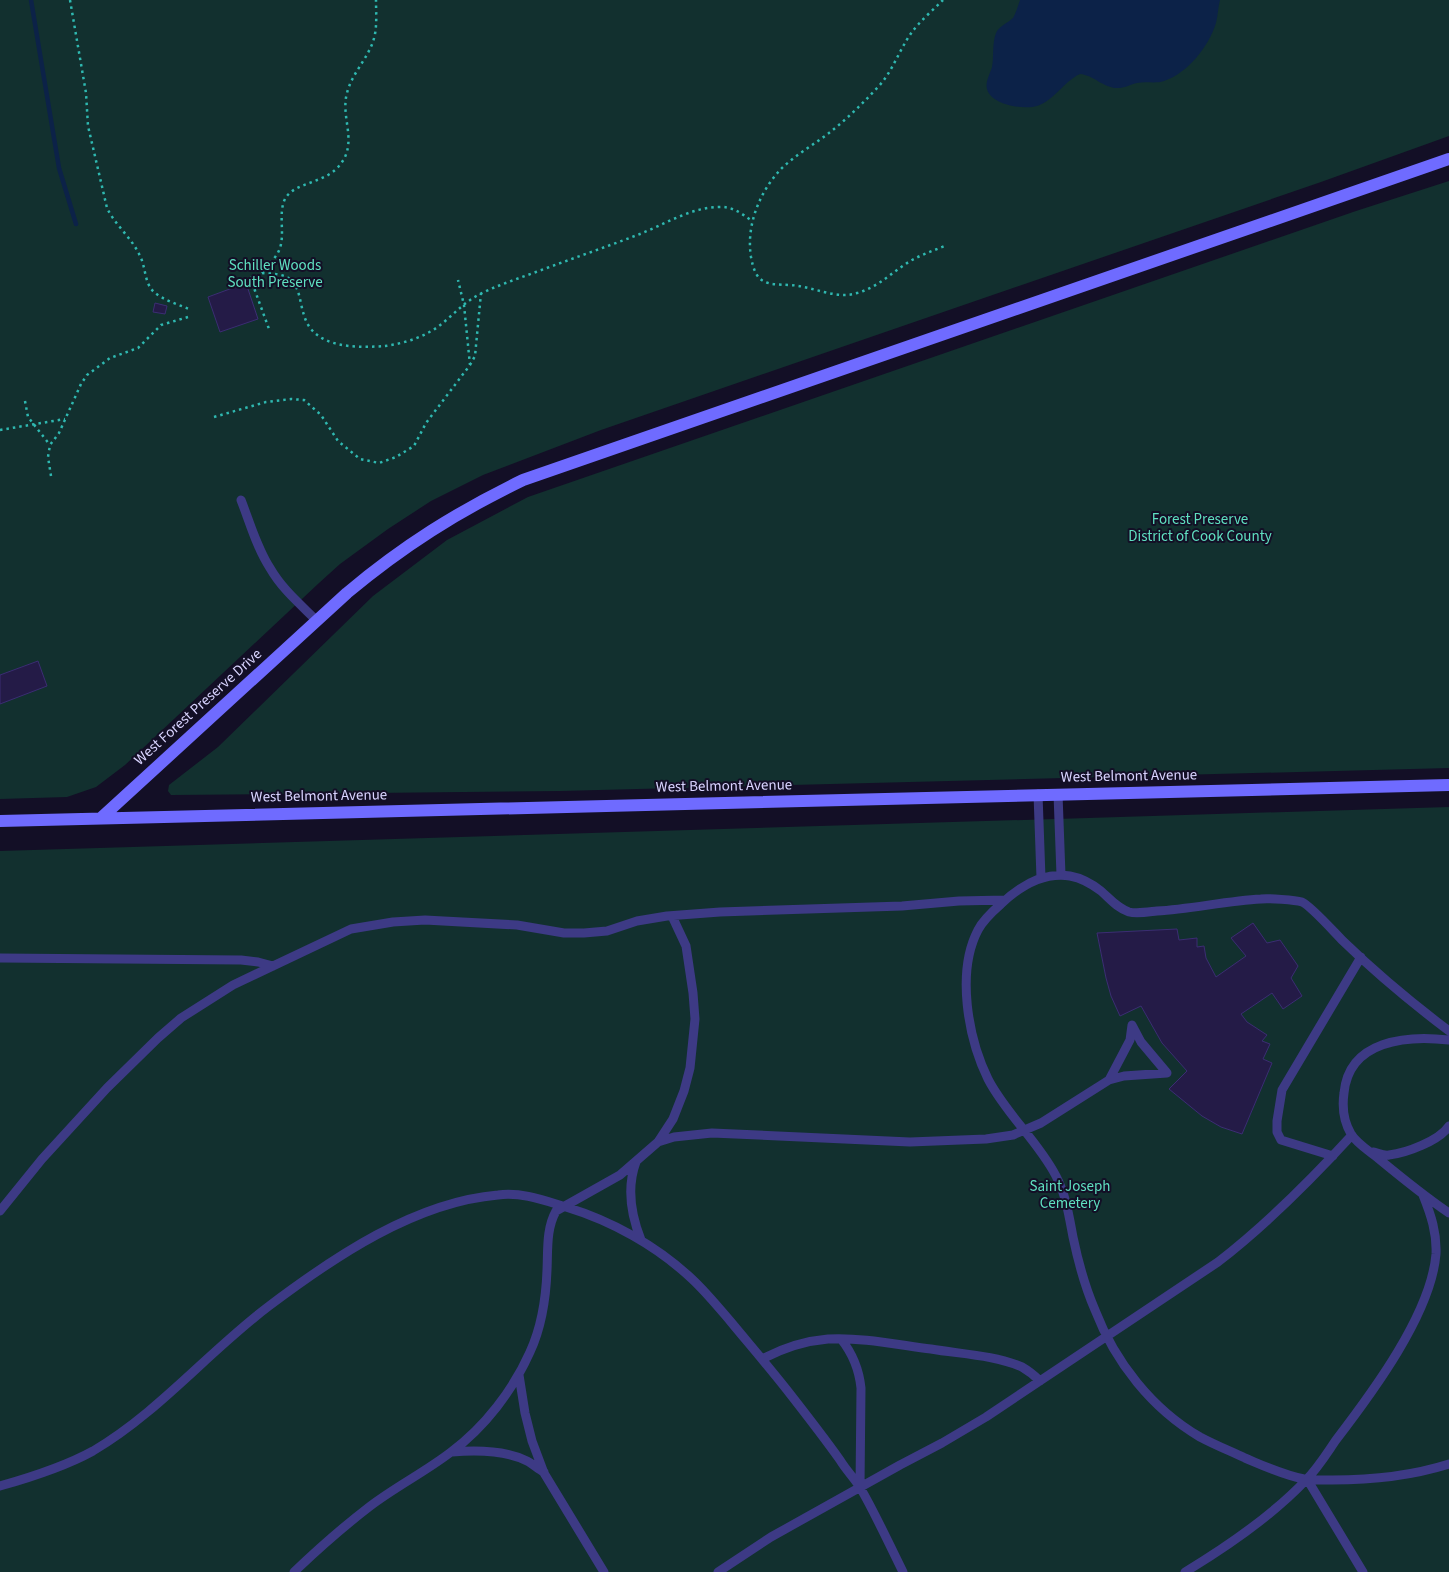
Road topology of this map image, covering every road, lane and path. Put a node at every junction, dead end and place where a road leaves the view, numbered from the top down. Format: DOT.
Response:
graph roads {
  1 [pos="70,0"];
  2 [pos="376,0"];
  3 [pos="943,0"];
  4 [pos="1449,159"];
  5 [pos="752,221"];
  6 [pos="947,245"];
  7 [pos="250,277"];
  8 [pos="458,280"];
  9 [pos="481,293"];
  10 [pos="464,304"];
  11 [pos="189,309"];
  12 [pos="188,317"];
  13 [pos="269,329"];
  14 [pos="470,365"];
  15 [pos="25,401"];
  16 [pos="214,417"];
  17 [pos="65,419"];
  18 [pos="35,424"];
  19 [pos="0,430"];
  20 [pos="50,445"];
  21 [pos="51,476"];
  22 [pos="241,500"];
  23 [pos="317,621"];
  24 [pos="1449,785"];
  25 [pos="1038,794"];
  26 [pos="1058,794"];
  27 [pos="101,818"];
  28 [pos="0,821"];
  29 [pos="1061,875"];
  30 [pos="1041,878"];
  31 [pos="1005,900"];
  32 [pos="672,916"];
  33 [pos="1361,957"];
  34 [pos="0,958"];
  35 [pos="273,966"];
  36 [pos="1449,1031"];
  37 [pos="1449,1040"];
  38 [pos="1109,1080"];
  39 [pos="1449,1126"];
  40 [pos="1025,1131"];
  41 [pos="1352,1135"];
  42 [pos="658,1142"];
  43 [pos="1368,1150"];
  44 [pos="1333,1156"];
  45 [pos="636,1162"];
  46 [pos="1423,1195"];
  47 [pos="562,1206"];
  48 [pos="0,1211"];
  49 [pos="1449,1213"];
  50 [pos="641,1240"];
  51 [pos="1107,1337"];
  52 [pos="841,1339"];
  53 [pos="762,1359"];
  54 [pos="519,1375"];
  55 [pos="1040,1381"];
  56 [pos="451,1452"];
  57 [pos="1449,1464"];
  58 [pos="544,1472"];
  59 [pos="1307,1479"];
  60 [pos="0,1486"];
  61 [pos="860,1487"];
  62 [pos="294,1572"];
  63 [pos="604,1572"];
  64 [pos="718,1572"];
  65 [pos="903,1572"];
  66 [pos="1185,1572"];
  67 [pos="1362,1572"];
  1 -- 11 [label="path"];
  2 -- 10 [label="path"];
  3 -- 5 [label="path"];
  4 -- 23 [label="main road, West Forest Preserve Drive"];
  5 -- 6 [label="path"];
  5 -- 9 [label="path"];
  7 -- 13 [label="path"];
  8 -- 10 [label="path"];
  9 -- 10 [label="path"];
  9 -- 14 [label="path"];
  10 -- 14 [label="path"];
  12 -- 17 [label="path"];
  14 -- 16 [label="path"];
  15 -- 18 [label="path"];
  17 -- 18 [label="path"];
  17 -- 20 [label="path"];
  18 -- 19 [label="path"];
  18 -- 20 [label="path"];
  20 -- 21 [label="path"];
  22 -- 23 [label="lane"];
  23 -- 27 [label="main road, West Forest Preserve Drive"];
  24 -- 26 [label="main road, West Belmont Avenue"];
  25 -- 26 [label="main road, West Belmont Avenue"];
  25 -- 27 [label="main road, West Belmont Avenue"];
  25 -- 30 [label="lane"];
  26 -- 29 [label="lane"];
  27 -- 28 [label="main road, West Belmont Avenue"];
  29 -- 30 [label="lane"];
  29 -- 33 [label="lane"];
  30 -- 31 [label="lane"];
  31 -- 32 [label="lane"];
  31 -- 40 [label="lane"];
  32 -- 35 [label="lane"];
  32 -- 42 [label="lane"];
  33 -- 36 [label="lane"];
  33 -- 44 [label="lane"];
  34 -- 35 [label="lane"];
  35 -- 48 [label="lane"];
  37 -- 41 [label="lane"];
  38 -- 38 [label="lane"];
  38 -- 40 [label="lane"];
  39 -- 43 [label="lane"];
  40 -- 42 [label="lane"];
  40 -- 51 [label="lane"];
  41 -- 43 [label="lane"];
  41 -- 44 [label="lane"];
  42 -- 45 [label="lane"];
  43 -- 46 [label="lane"];
  44 -- 51 [label="lane"];
  45 -- 47 [label="lane"];
  45 -- 50 [label="lane"];
  46 -- 49 [label="lane"];
  46 -- 59 [label="lane"];
  47 -- 50 [label="lane"];
  47 -- 54 [label="lane"];
  47 -- 60 [label="lane"];
  50 -- 53 [label="lane"];
  51 -- 55 [label="lane"];
  51 -- 59 [label="lane"];
  52 -- 53 [label="lane"];
  52 -- 55 [label="lane"];
  52 -- 61 [label="lane"];
  53 -- 61 [label="lane"];
  54 -- 56 [label="lane"];
  54 -- 58 [label="lane"];
  55 -- 61 [label="lane"];
  56 -- 58 [label="lane"];
  56 -- 62 [label="lane"];
  57 -- 59 [label="lane"];
  58 -- 63 [label="lane"];
  59 -- 66 [label="lane"];
  59 -- 67 [label="lane"];
  61 -- 64 [label="lane"];
  61 -- 65 [label="lane"];
}
